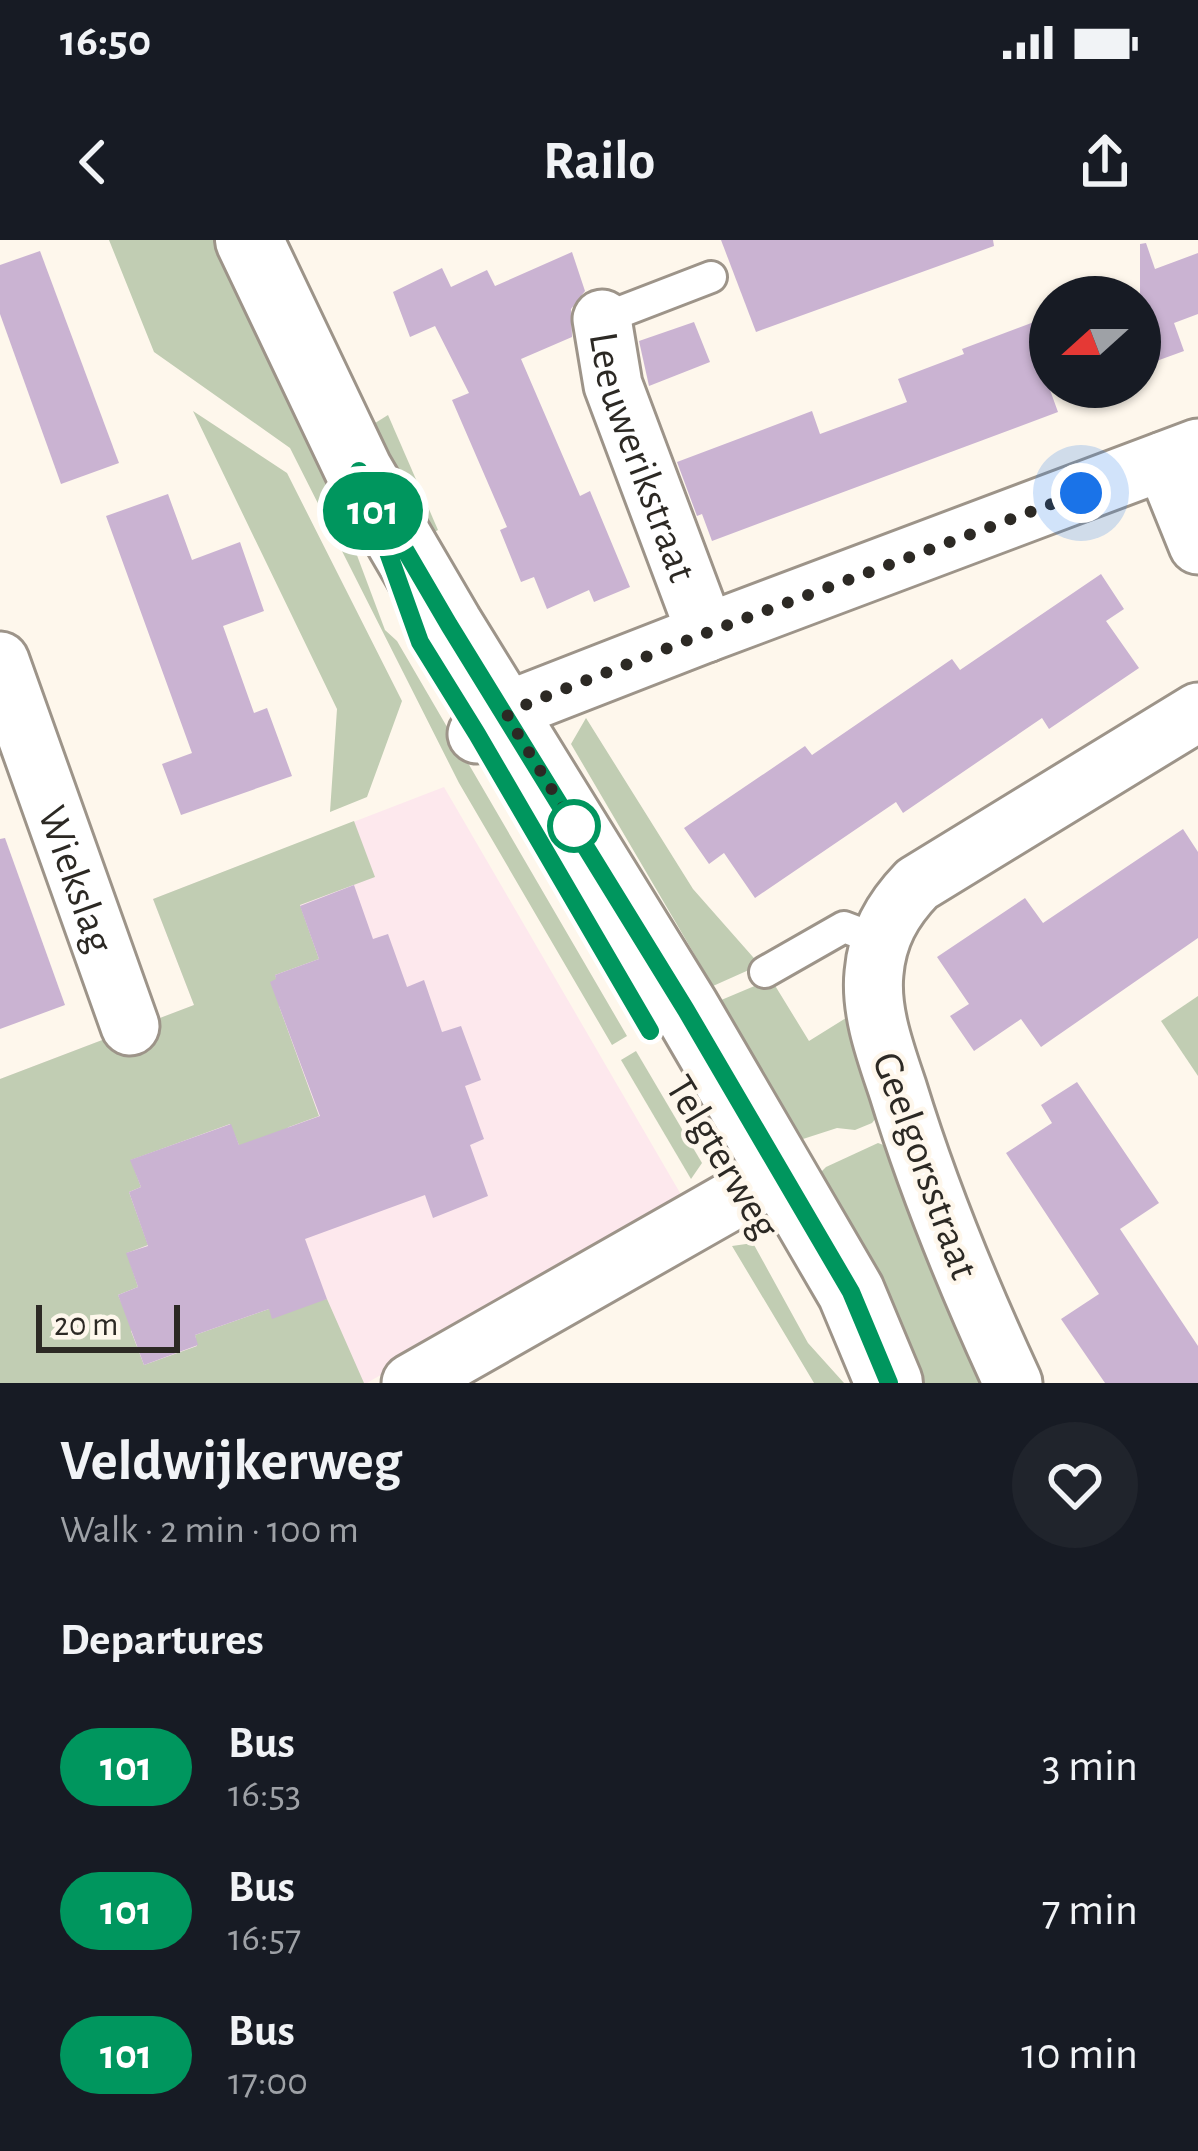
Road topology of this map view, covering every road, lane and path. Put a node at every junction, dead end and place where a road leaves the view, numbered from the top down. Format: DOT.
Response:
graph roads {
  1 [pos="249,240"];
  2 [pos="711,277"];
  3 [pos="602,319"];
  4 [pos="1181,455"];
  5 [pos="1198,545"];
  6 [pos="706,633"];
  7 [pos="0,661"];
  8 [pos="1198,712"];
  9 [pos="492,725"];
  10 [pos="881,940"];
  11 [pos="765,972"];
  12 [pos="130,1026"];
  13 [pos="762,1183"];
  14 [pos="448,1374"];
  15 [pos="879,1383"];
  16 [pos="889,1383"];
  17 [pos="1013,1383"];
  1 -- 9 [label="street, Telgterweg"];
  2 -- 3 [label="lane, Leeuwerikstraat"];
  3 -- 6 [label="street, Leeuwerikstraat"];
  4 -- 5 [label="street"];
  4 -- 6 [label="street, Leeuwerikstraat"];
  6 -- 9 [label="street, Leeuwerikstraat"];
  7 -- 12 [label="street, Wiekslag"];
  8 -- 10 [label="street, Geelgorsstraat"];
  9 -- 13 [label="street, Telgterweg"];
  10 -- 11 [label="lane"];
  10 -- 17 [label="street, Geelgorsstraat"];
  13 -- 14 [label="street"];
  13 -- 15 [label="street, Telgterweg"];
  13 -- 16 [label="street, Telgterweg"];
}
